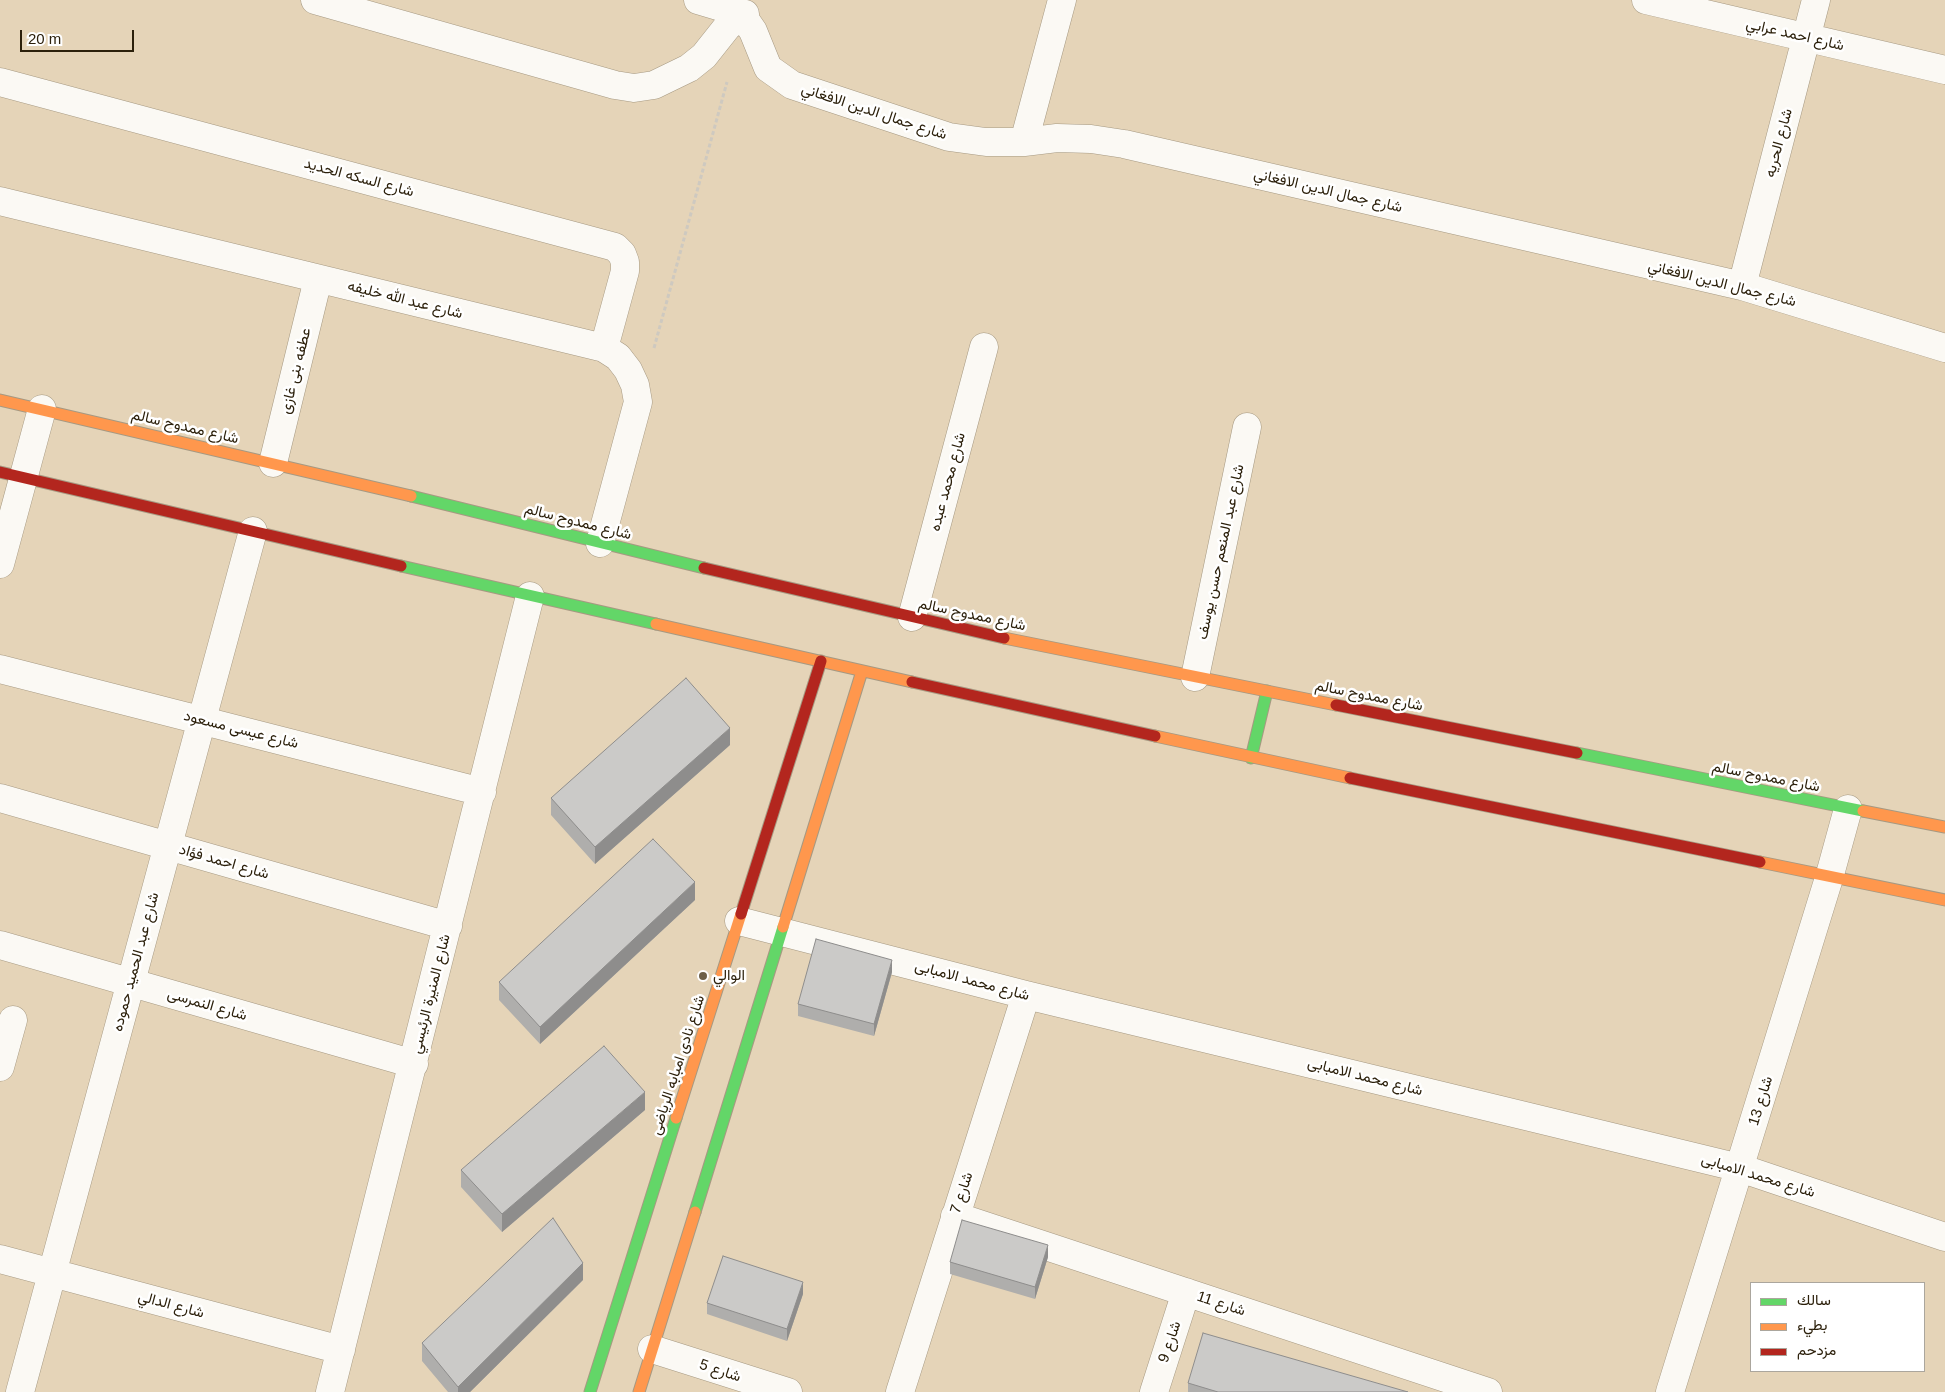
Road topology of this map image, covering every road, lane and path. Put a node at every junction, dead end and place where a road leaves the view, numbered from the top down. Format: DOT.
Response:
graph roads {
  1 [pos="315,0"];
  2 [pos="698,0"];
  3 [pos="1062,0"];
  4 [pos="1646,0"];
  5 [pos="1816,0"];
  6 [pos="746,11"];
  7 [pos="1806,38"];
  8 [pos="1945,70"];
  9 [pos="0,82"];
  10 [pos="716,123"];
  11 [pos="1024,142"];
  12 [pos="0,201"];
  13 [pos="318,279"];
  14 [pos="1742,286"];
  15 [pos="660,328"];
  16 [pos="984,347"];
  17 [pos="604,348"];
  18 [pos="1945,348"];
  19 [pos="0,400"];
  20 [pos="42,409"];
  21 [pos="1247,427"];
  22 [pos="274,463"];
  23 [pos="12,475"];
  24 [pos="253,531"];
  25 [pos="600,543"];
  26 [pos="0,564"];
  27 [pos="530,596"];
  28 [pos="912,617"];
  29 [pos="821,661"];
  30 [pos="0,669"];
  31 [pos="862,671"];
  32 [pos="1195,677"];
  33 [pos="1267,691"];
  34 [pos="202,720"];
  35 [pos="1252,758"];
  36 [pos="482,792"];
  37 [pos="0,798"];
  38 [pos="1848,809"];
  39 [pos="1945,828"];
  40 [pos="167,846"];
  41 [pos="1829,878"];
  42 [pos="1945,900"];
  43 [pos="739,921"];
  44 [pos="448,926"];
  45 [pos="781,931"];
  46 [pos="0,945"];
  47 [pos="130,982"];
  48 [pos="1026,995"];
  49 [pos="13,1020"];
  50 [pos="414,1064"];
  51 [pos="0,1067"];
  52 [pos="1740,1168"];
  53 [pos="955,1216"];
  54 [pos="1945,1236"];
  55 [pos="0,1259"];
  56 [pos="52,1273"];
  57 [pos="1186,1292"];
  58 [pos="652,1349"];
  59 [pos="341,1350"];
  60 [pos="20,1392"];
  61 [pos="330,1392"];
  62 [pos="590,1392"];
  63 [pos="639,1392"];
  64 [pos="788,1392"];
  65 [pos="900,1392"];
  66 [pos="1154,1392"];
  67 [pos="1488,1392"];
  68 [pos="1670,1392"];
  1 -- 6 [label="street"];
  2 -- 6 [label="street"];
  3 -- 11 [label="street"];
  4 -- 7 [label="street, شارع احمد عرابي"];
  5 -- 7 [label="street, شارع الحريه"];
  6 -- 11 [label="street, شارع جمال الدين الافغاني"];
  7 -- 8 [label="street, شارع احمد عرابي"];
  7 -- 14 [label="street, شارع الحريه"];
  9 -- 17 [label="street, شارع السكه الحديد"];
  10 -- 15 [label="path"];
  11 -- 14 [label="street, شارع جمال الدين الافغاني"];
  12 -- 13 [label="street, شارع عبد الله خليفه"];
  13 -- 17 [label="street, شارع عبد الله خليفه"];
  13 -- 22 [label="street, عطفه بنى غازى"];
  14 -- 18 [label="street, شارع جمال الدين الافغاني"];
  16 -- 28 [label="street, شارع محمد عبده"];
  17 -- 25 [label="street, شارع عبد الله خليفه"];
  19 -- 20 [label="main road, شارع ممدوح سالم"];
  20 -- 22 [label="main road, شارع ممدوح سالم"];
  20 -- 23 [label="street"];
  21 -- 32 [label="street, شارع عبد المنعم حسن يوسف"];
  22 -- 25 [label="main road, شارع ممدوح سالم"];
  23 -- 24 [label="main road"];
  23 -- 26 [label="street"];
  24 -- 27 [label="main road"];
  24 -- 34 [label="street, شارع عبد الحميد حموده"];
  25 -- 28 [label="main road, شارع ممدوح سالم"];
  27 -- 29 [label="main road"];
  27 -- 36 [label="street, شارع المنيرة الرئيسي"];
  28 -- 32 [label="main road, شارع ممدوح سالم"];
  29 -- 31 [label="main road"];
  29 -- 43 [label="main road, شارع نادى امبابه الرياضى"];
  30 -- 34 [label="street, شارع عيسى مسعود"];
  31 -- 35 [label="main road"];
  31 -- 45 [label="main road"];
  32 -- 33 [label="main road, شارع ممدوح سالم"];
  33 -- 35 [label="main road"];
  33 -- 38 [label="main road, شارع ممدوح سالم"];
  34 -- 36 [label="street, شارع عيسى مسعود"];
  34 -- 40 [label="street, شارع عبد الحميد حموده"];
  35 -- 41 [label="main road"];
  36 -- 44 [label="street, شارع المنيرة الرئيسي"];
  37 -- 40 [label="street, شارع احمد فؤاد"];
  38 -- 39 [label="main road, شارع ممدوح سالم"];
  38 -- 41 [label="street, شارع 13"];
  40 -- 44 [label="street, شارع احمد فؤاد"];
  40 -- 47 [label="street, شارع عبد الحميد حموده"];
  41 -- 42 [label="main road"];
  41 -- 52 [label="street, شارع 13"];
  43 -- 45 [label="street, شارع محمد الامبابى"];
  43 -- 62 [label="main road, شارع نادى امبابه الرياضى"];
  44 -- 50 [label="street, شارع المنيرة الرئيسي"];
  45 -- 48 [label="street, شارع محمد الامبابى"];
  45 -- 58 [label="main road"];
  46 -- 47 [label="street, شارع النمرسى"];
  47 -- 50 [label="street, شارع النمرسى"];
  47 -- 56 [label="street, شارع عبد الحميد حموده"];
  48 -- 52 [label="street, شارع محمد الامبابى"];
  48 -- 53 [label="street, شارع 7"];
  49 -- 51 [label="street"];
  50 -- 59 [label="street, شارع المنيرة الرئيسي"];
  52 -- 54 [label="street, شارع محمد الامبابى"];
  52 -- 68 [label="street, شارع 13"];
  53 -- 57 [label="street, شارع 11"];
  53 -- 65 [label="street, شارع 7"];
  55 -- 56 [label="street, شارع الدالي"];
  56 -- 59 [label="street, شارع الدالي"];
  56 -- 60 [label="street, شارع عبد الحميد حموده"];
  57 -- 66 [label="street, شارع 9"];
  57 -- 67 [label="street, شارع 11"];
  58 -- 63 [label="main road"];
  58 -- 64 [label="street, شارع 5"];
  59 -- 61 [label="street, شارع المنيرة الرئيسي"];
}
